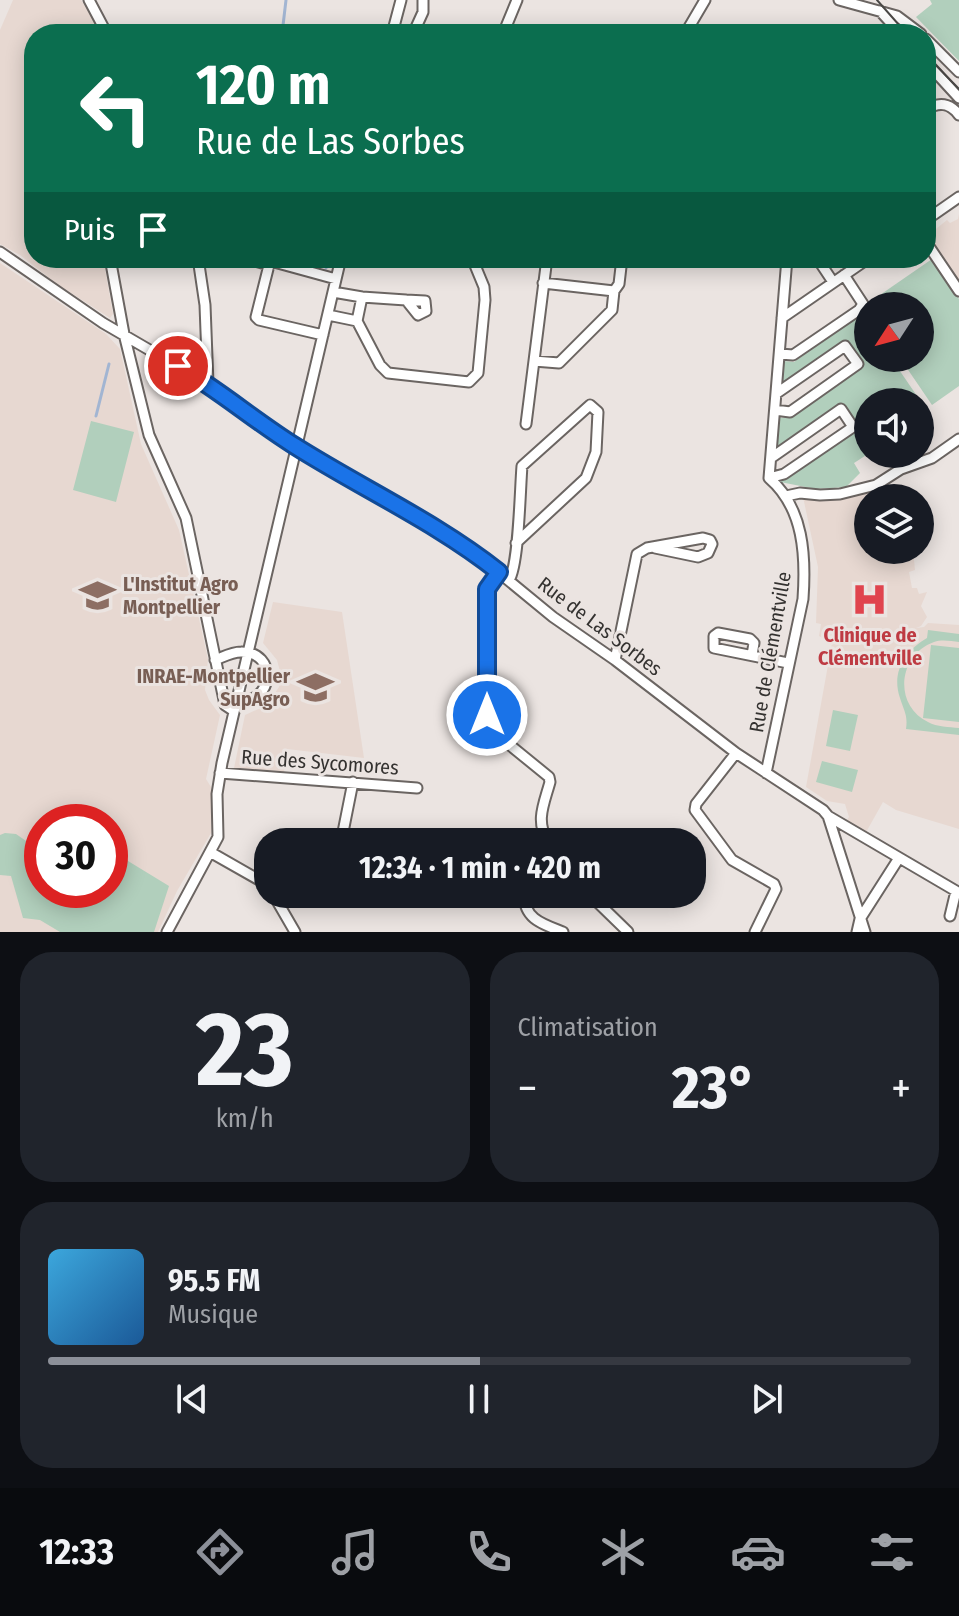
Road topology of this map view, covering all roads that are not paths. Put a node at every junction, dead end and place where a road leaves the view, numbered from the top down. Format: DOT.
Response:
graph roads {
  1 [pos="89,0"];
  2 [pos="423,0"];
  3 [pos="517,0"];
  4 [pos="705,0"];
  5 [pos="839,0"];
  6 [pos="861,2"];
  7 [pos="401,4"];
  8 [pos="880,11"];
  9 [pos="423,12"];
  10 [pos="102,24"];
  11 [pos="395,24"];
  12 [pos="418,24"];
  13 [pos="507,24"];
  14 [pos="691,24"];
  15 [pos="889,24"];
  16 [pos="909,24"];
  17 [pos="936,49"];
  18 [pos="959,72"];
  19 [pos="936,73"];
  20 [pos="959,98"];
  21 [pos="936,107"];
  22 [pos="959,115"];
  23 [pos="959,197"];
  24 [pos="936,213"];
  25 [pos="0,252"];
  26 [pos="936,257"];
  27 [pos="112,268"];
  28 [pos="199,268"];
  29 [pos="268,268"];
  30 [pos="296,268"];
  31 [pos="339,268"];
  32 [pos="476,268"];
  33 [pos="545,268"];
  34 [pos="621,268"];
  35 [pos="786,268"];
  36 [pos="824,268"];
  37 [pos="854,268"];
  38 [pos="844,275"];
  39 [pos="336,279"];
  40 [pos="833,282"];
  41 [pos="543,283"];
  42 [pos="614,291"];
  43 [pos="959,291"];
  44 [pos="333,292"];
  45 [pos="362,297"];
  46 [pos="406,300"];
  47 [pos="328,315"];
  48 [pos="782,318"];
  49 [pos="357,321"];
  50 [pos="124,334"];
  51 [pos="323,335"];
  52 [pos="780,354"];
  53 [pos="534,361"];
  54 [pos="208,384"];
  55 [pos="777,393"];
  56 [pos="775,410"];
  57 [pos="526,424"];
  58 [pos="959,439"];
  59 [pos="297,447"];
  60 [pos="771,458"];
  61 [pos="769,478"];
  62 [pos="786,496"];
  63 [pos="516,543"];
  64 [pos="655,548"];
  65 [pos="499,572"];
  66 [pos="509,580"];
  67 [pos="248,653"];
  68 [pos="752,655"];
  69 [pos="215,660"];
  70 [pos="615,660"];
  71 [pos="788,663"];
  72 [pos="235,706"];
  73 [pos="736,753"];
  74 [pos="220,773"];
  75 [pos="766,773"];
  76 [pos="353,782"];
  77 [pos="417,788"];
  78 [pos="828,816"];
  79 [pos="344,828"];
  80 [pos="541,828"];
  81 [pos="210,852"];
  82 [pos="899,858"];
  83 [pos="254,877"];
  84 [pos="281,908"];
  85 [pos="526,908"];
  86 [pos="603,908"];
  87 [pos="950,916"];
  88 [pos="860,919"];
  89 [pos="167,932"];
  90 [pos="295,932"];
  91 [pos="563,932"];
  92 [pos="628,932"];
  93 [pos="755,932"];
  94 [pos="857,932"];
  95 [pos="865,932"];
  1 -- 10 [label="street"];
  2 -- 9 [label="street"];
  3 -- 13 [label="street"];
  4 -- 14 [label="street"];
  5 -- 6 [label="street"];
  6 -- 8 [label="street"];
  7 -- 9 [label="street"];
  7 -- 11 [label="street"];
  8 -- 15 [label="street"];
  8 -- 16 [label="street"];
  9 -- 12 [label="street"];
  17 -- 18 [label="street"];
  19 -- 20 [label="street"];
  21 -- 22 [label="street"];
  23 -- 24 [label="street"];
  25 -- 50 [label="street, Rue de Las Sorbes"];
  26 -- 43 [label="street"];
  27 -- 50 [label="street"];
  28 -- 54 [label="street"];
  29 -- 51 [label="street"];
  30 -- 39 [label="street"];
  31 -- 39 [label="street"];
  32 -- 49 [label="street"];
  33 -- 41 [label="street"];
  34 -- 42 [label="street"];
  35 -- 48 [label="street"];
  36 -- 40 [label="street"];
  37 -- 38 [label="street"];
  38 -- 40 [label="street"];
  38 -- 52 [label="street"];
  39 -- 44 [label="street"];
  40 -- 48 [label="street"];
  41 -- 42 [label="street"];
  41 -- 53 [label="street"];
  42 -- 53 [label="street"];
  44 -- 45 [label="street"];
  44 -- 47 [label="street"];
  45 -- 46 [label="street"];
  45 -- 49 [label="street"];
  47 -- 49 [label="street"];
  47 -- 51 [label="street"];
  48 -- 52 [label="street"];
  50 -- 54 [label="street, Rue de Las Sorbes"];
  50 -- 69 [label="street"];
  51 -- 59 [label="street"];
  52 -- 55 [label="street"];
  53 -- 57 [label="street"];
  54 -- 59 [label="street, Rue de Las Sorbes"];
  55 -- 56 [label="street"];
  55 -- 56 [label="street"];
  56 -- 60 [label="street"];
  58 -- 62 [label="street"];
  59 -- 65 [label="street, Rue de Las Sorbes"];
  59 -- 67 [label="street"];
  60 -- 61 [label="street"];
  60 -- 61 [label="street"];
  61 -- 62 [label="street, Rue de Clémentville"];
  62 -- 71 [label="street, Rue de Clémentville"];
  63 -- 63 [label="street"];
  63 -- 66 [label="street"];
  64 -- 64 [label="street"];
  64 -- 70 [label="street"];
  65 -- 66 [label="street, Rue de Las Sorbes"];
  65 -- 80 [label="street"];
  66 -- 70 [label="street, Rue de Las Sorbes"];
  67 -- 69 [label="street"];
  67 -- 72 [label="street"];
  67 -- 72 [label="street"];
  68 -- 71 [label="street"];
  69 -- 72 [label="street"];
  70 -- 73 [label="street, Rue de Las Sorbes"];
  71 -- 75 [label="street, Rue de Clémentville"];
  72 -- 74 [label="street"];
  73 -- 75 [label="street, Rue de Las Sorbes"];
  73 -- 93 [label="street"];
  74 -- 76 [label="street, Rue des Sycomores"];
  74 -- 81 [label="street"];
  75 -- 78 [label="street, Rue de Las Sorbes"];
  76 -- 77 [label="street, Rue des Sycomores"];
  76 -- 79 [label="street"];
  78 -- 82 [label="street, Rue de Las Sorbes"];
  78 -- 88 [label="street"];
  81 -- 83 [label="street"];
  81 -- 89 [label="street"];
  82 -- 87 [label="street, Rue de Las Sorbes"];
  82 -- 88 [label="street"];
  84 -- 90 [label="street"];
  85 -- 91 [label="street"];
  86 -- 92 [label="street"];
  88 -- 94 [label="street"];
  88 -- 95 [label="street"];
}
